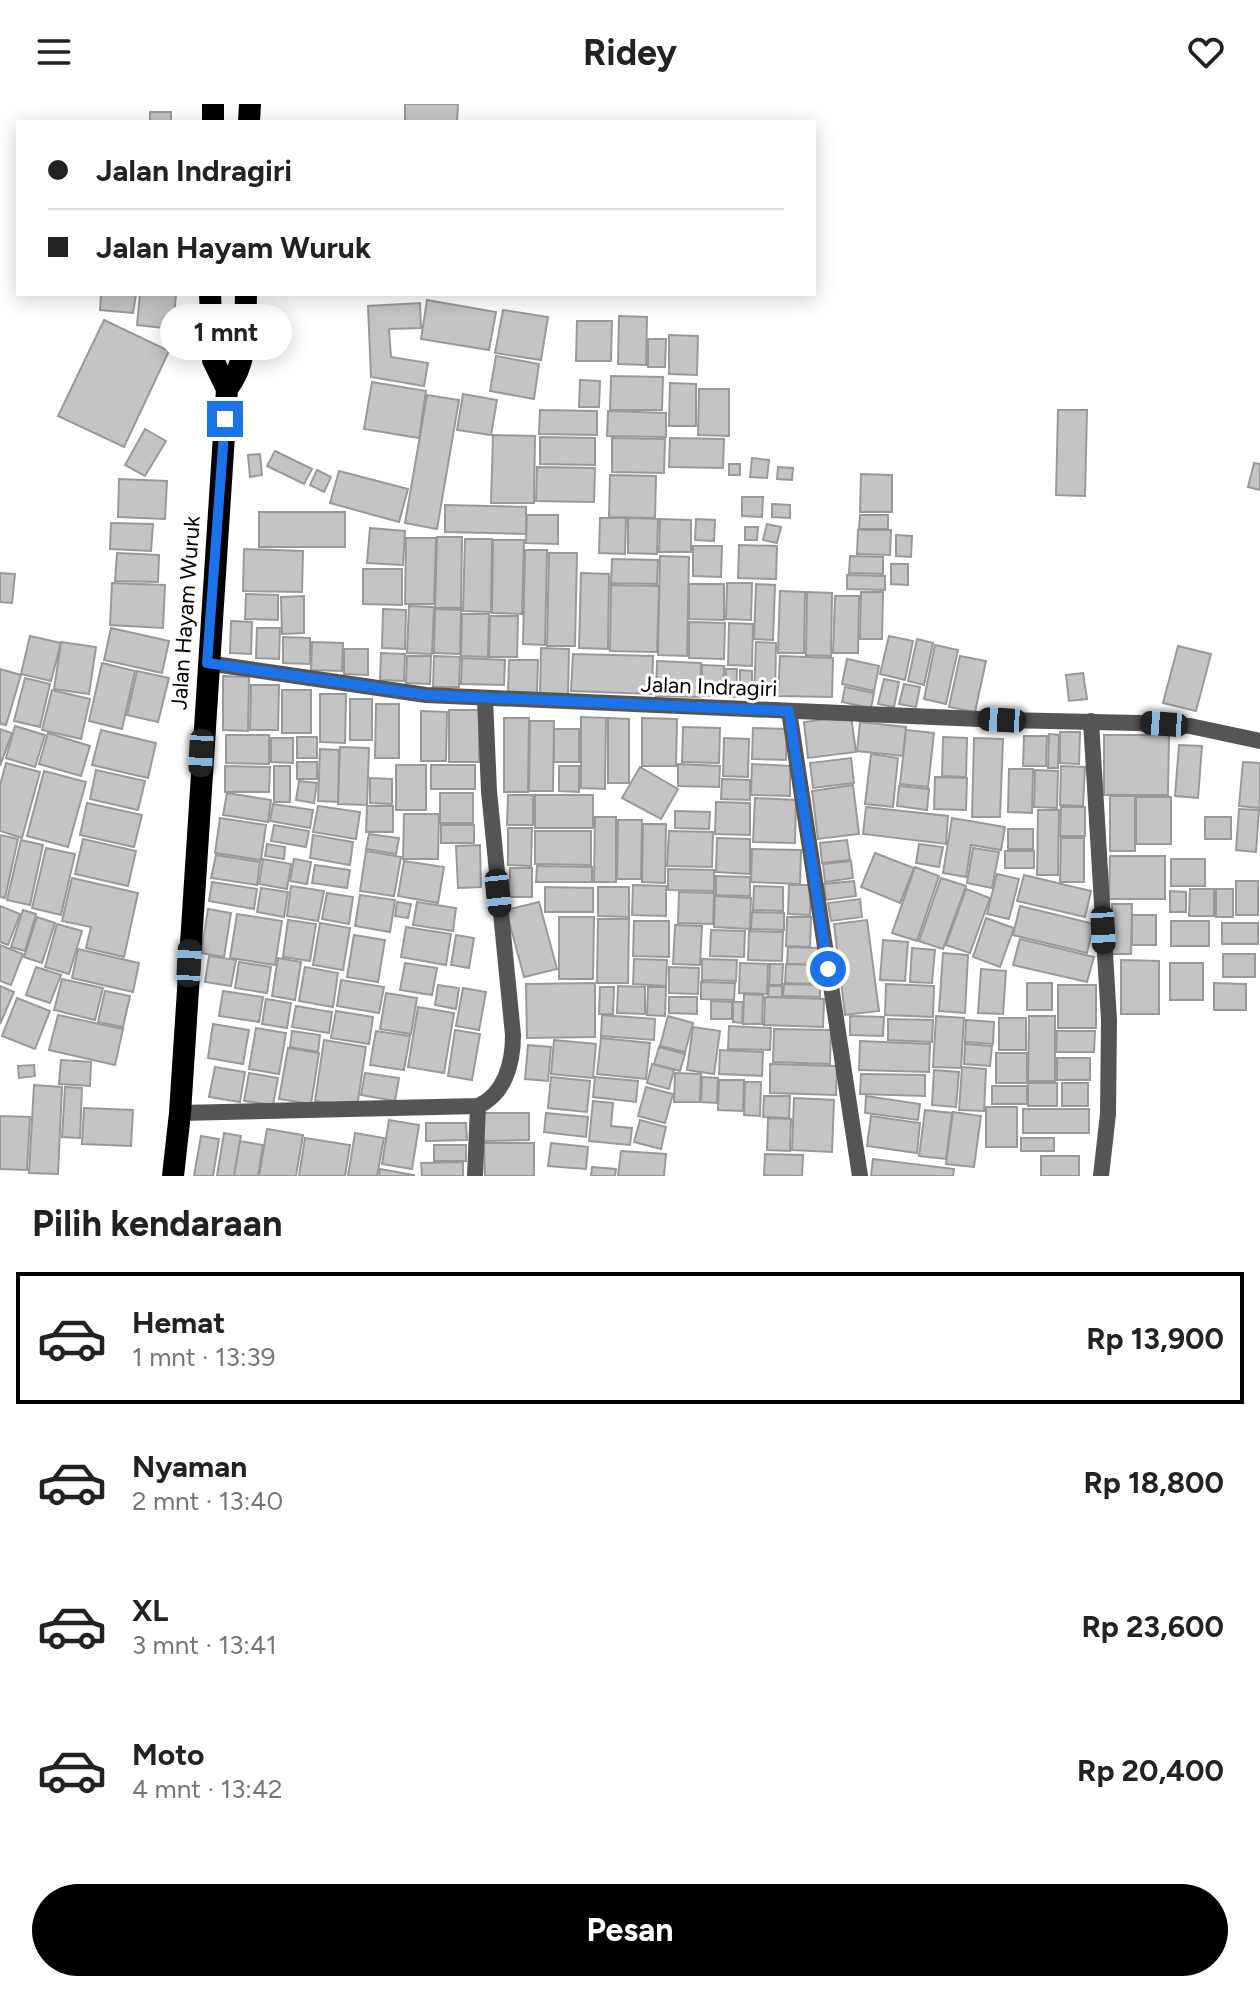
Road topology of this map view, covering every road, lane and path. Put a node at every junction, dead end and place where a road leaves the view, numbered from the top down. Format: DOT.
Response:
graph roads {
  1 [pos="210,296"];
  2 [pos="246,296"];
  3 [pos="227,389"];
  4 [pos="207,663"];
  5 [pos="485,699"];
  6 [pos="789,711"];
  7 [pos="1091,721"];
  8 [pos="1260,741"];
  9 [pos="478,1106"];
  10 [pos="180,1113"];
  11 [pos="173,1176"];
  12 [pos="475,1176"];
  13 [pos="860,1176"];
  14 [pos="1101,1176"];
  1 -- 3 [label="highway, Jalan Hayam Wuruk"];
  2 -- 3 [label="highway, Jalan Hayam Wuruk"];
  3 -- 4 [label="highway, Jalan Hayam Wuruk"];
  4 -- 5 [label="street, Jalan Indragiri"];
  4 -- 10 [label="highway, Jalan Hayam Wuruk"];
  5 -- 6 [label="street, Jalan Indragiri"];
  5 -- 9 [label="street"];
  6 -- 7 [label="street"];
  6 -- 13 [label="street, Jalan Indragiri"];
  7 -- 8 [label="street"];
  7 -- 14 [label="street"];
  9 -- 10 [label="street"];
  9 -- 12 [label="street"];
  10 -- 11 [label="highway, Jalan Hayam Wuruk"];
}
